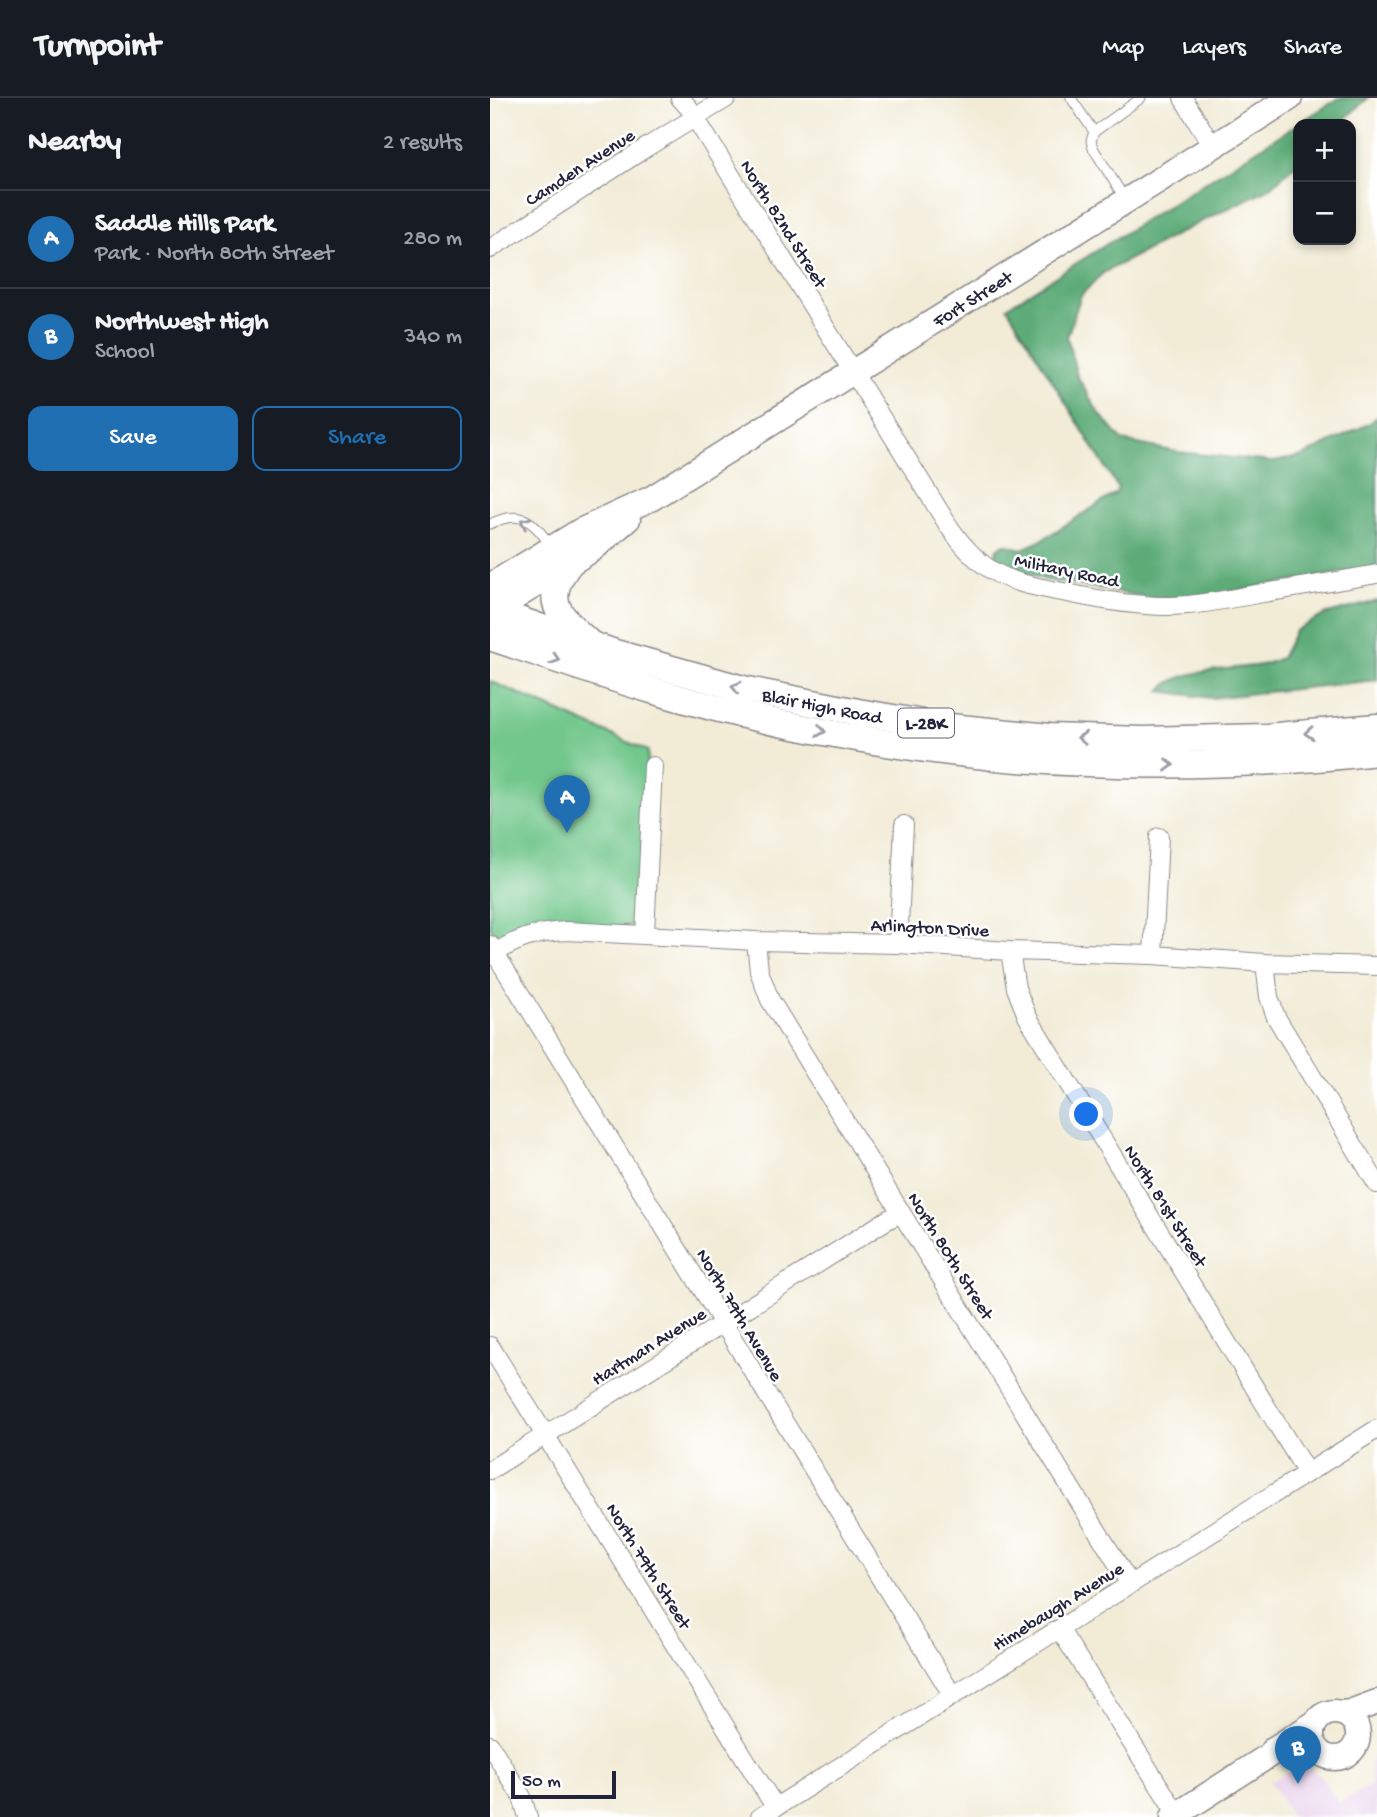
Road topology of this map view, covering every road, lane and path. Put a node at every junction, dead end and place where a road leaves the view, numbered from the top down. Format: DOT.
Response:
graph roads {
  1 [pos="680,98"];
  2 [pos="727,98"];
  3 [pos="1071,98"];
  4 [pos="1140,98"];
  5 [pos="1182,98"];
  6 [pos="1290,98"];
  7 [pos="695,119"];
  8 [pos="1094,132"];
  9 [pos="1213,146"];
  10 [pos="1126,201"];
  11 [pos="490,249"];
  12 [pos="852,372"];
  13 [pos="490,524"];
  14 [pos="561,556"];
  15 [pos="1377,574"];
  16 [pos="491,611"];
  17 [pos="591,645"];
  18 [pos="1377,727"];
  19 [pos="1377,752"];
  20 [pos="653,766"];
  21 [pos="904,825"];
  22 [pos="1159,837"];
  23 [pos="645,934"];
  24 [pos="756,941"];
  25 [pos="898,944"];
  26 [pos="492,951"];
  27 [pos="1010,951"];
  28 [pos="1153,955"];
  29 [pos="1265,963"];
  30 [pos="1377,966"];
  31 [pos="1377,1184"];
  32 [pos="901,1213"];
  33 [pos="723,1323"];
  34 [pos="490,1346"];
  35 [pos="1377,1429"];
  36 [pos="545,1435"];
  37 [pos="490,1470"];
  38 [pos="1307,1473"];
  39 [pos="1130,1584"];
  40 [pos="1060,1629"];
  41 [pos="953,1696"];
  42 [pos="1377,1702"];
  43 [pos="1342,1713"];
  44 [pos="1315,1723"];
  45 [pos="1377,1723"];
  46 [pos="1358,1743"];
  47 [pos="490,1745"];
  48 [pos="1318,1751"];
  49 [pos="1268,1756"];
  50 [pos="768,1812"];
  51 [pos="1175,1816"];
  52 [pos="528,1817"];
  1 -- 7 [label="street, North 82nd Street"];
  2 -- 7 [label="street, Camden Avenue"];
  3 -- 8 [label="lane"];
  4 -- 8 [label="lane"];
  5 -- 9 [label="street"];
  6 -- 9 [label="main road, Fort Street"];
  7 -- 11 [label="street, Camden Avenue"];
  7 -- 12 [label="street, North 82nd Street"];
  8 -- 10 [label="lane"];
  9 -- 10 [label="main road, Fort Street"];
  10 -- 12 [label="main road, Fort Street"];
  12 -- 14 [label="main road, Fort Street"];
  12 -- 15 [label="street, Military Road"];
  14 -- 13 [label="lane, one-way"];
  14 -- 16 [label="main road, Fort Street"];
  14 -- 17 [label="main road"];
  16 -- 17 [label="main road, Blair High Road / L-28K"];
  16 -- 19 [label="main road, Blair High Road / L-28K, one-way"];
  18 -- 17 [label="main road, Blair High Road / L-28K, one-way"];
  20 -- 23 [label="street"];
  21 -- 25 [label="street"];
  22 -- 28 [label="street"];
  23 -- 24 [label="street, Arlington Drive"];
  23 -- 26 [label="street, Arlington Drive"];
  24 -- 25 [label="street, Arlington Drive"];
  24 -- 32 [label="street, North 80th Street"];
  25 -- 27 [label="street, Arlington Drive"];
  26 -- 33 [label="street, North 79th Avenue"];
  27 -- 28 [label="street, Arlington Drive"];
  27 -- 38 [label="street, North 81st Street"];
  28 -- 29 [label="street, Arlington Drive"];
  29 -- 30 [label="street, Arlington Drive"];
  29 -- 31 [label="street"];
  32 -- 33 [label="street, Hartman Avenue"];
  32 -- 39 [label="street, North 80th Street"];
  33 -- 36 [label="street, Hartman Avenue"];
  33 -- 41 [label="street, North 79th Avenue"];
  34 -- 36 [label="street, North 79th Street"];
  35 -- 38 [label="street, Himebaugh Avenue"];
  36 -- 37 [label="street, Hartman Avenue"];
  36 -- 50 [label="street, North 79th Street"];
  38 -- 39 [label="street, Himebaugh Avenue"];
  39 -- 40 [label="street, Himebaugh Avenue"];
  40 -- 41 [label="street, Himebaugh Avenue"];
  40 -- 51 [label="street"];
  41 -- 50 [label="street, Himebaugh Avenue"];
  42 -- 43 [label="main road"];
  43 -- 44 [label="main road"];
  43 -- 46 [label="main road"];
  44 -- 48 [label="main road"];
  44 -- 49 [label="main road"];
  45 -- 46 [label="main road"];
  46 -- 48 [label="main road"];
  47 -- 52 [label="street"];
  48 -- 49 [label="main road"];
  49 -- 51 [label="main road"];
}
